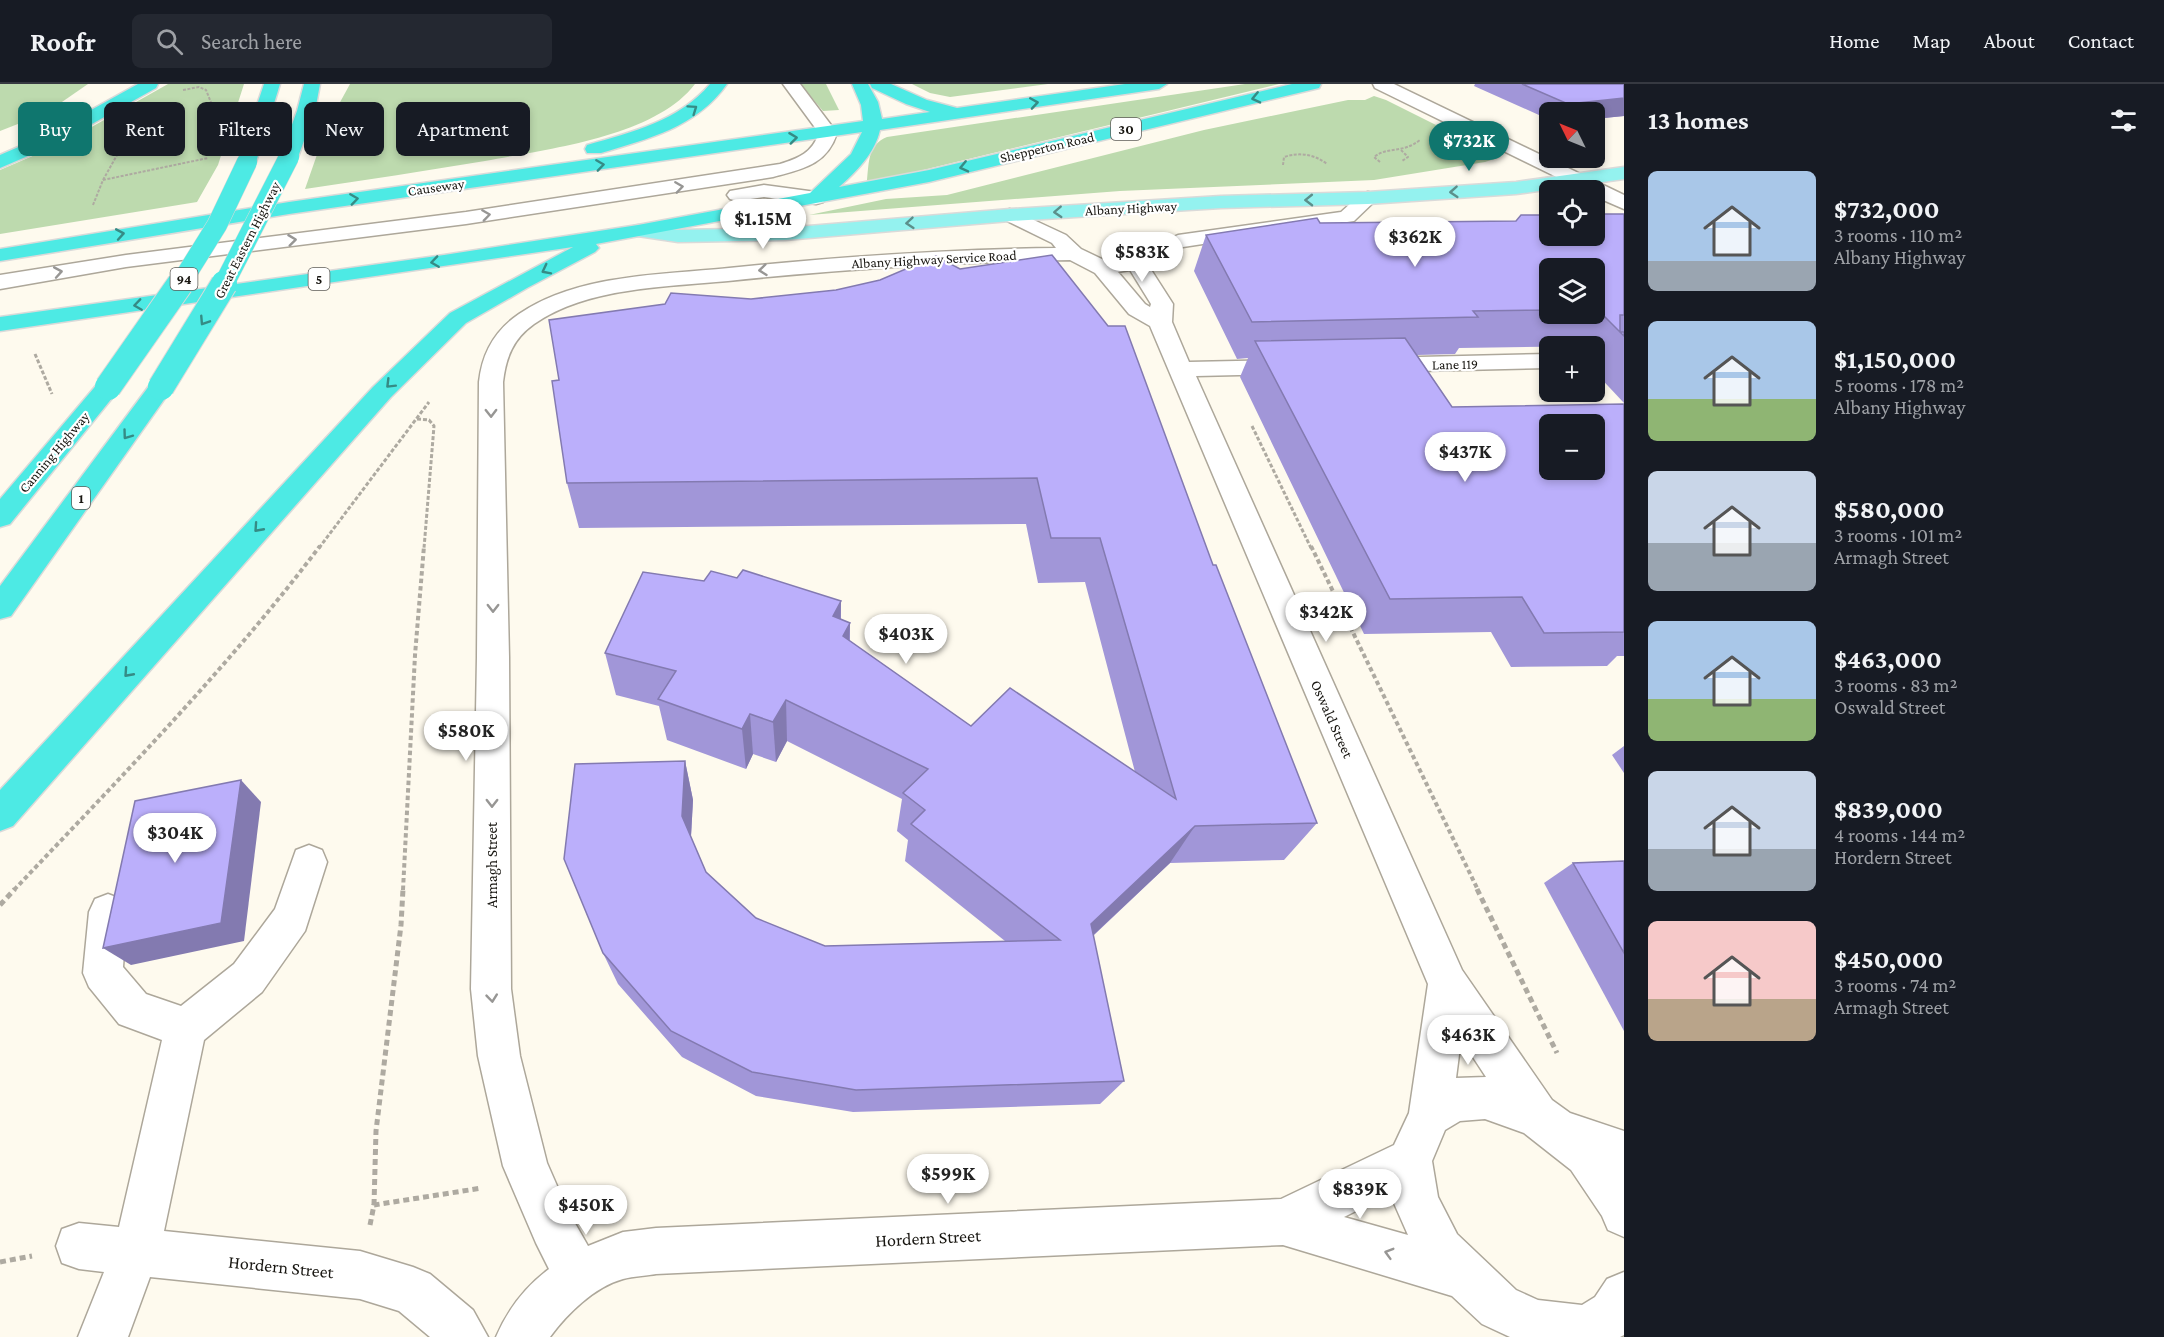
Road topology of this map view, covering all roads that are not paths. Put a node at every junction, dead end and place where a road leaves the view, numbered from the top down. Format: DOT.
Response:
graph roads {
  1 [pos="150,84"];
  2 [pos="272,84"];
  3 [pos="312,84"];
  4 [pos="330,84"];
  5 [pos="719,84"];
  6 [pos="791,84"];
  7 [pos="860,84"];
  8 [pos="878,84"];
  9 [pos="1159,84"];
  10 [pos="1313,84"];
  11 [pos="1381,84"];
  12 [pos="308,102"];
  13 [pos="314,102"];
  14 [pos="976,112"];
  15 [pos="304,117"];
  16 [pos="873,127"];
  17 [pos="828,133"];
  18 [pos="0,162"];
  19 [pos="1624,172"];
  20 [pos="1575,179"];
  21 [pos="417,190"];
  22 [pos="816,198"];
  23 [pos="1368,198"];
  24 [pos="1624,203"];
  25 [pos="1010,215"];
  26 [pos="638,231"];
  27 [pos="1073,254"];
  28 [pos="0,255"];
  29 [pos="1136,263"];
  30 [pos="1103,268"];
  31 [pos="164,277"];
  32 [pos="0,282"];
  33 [pos="59,293"];
  34 [pos="0,301"];
  35 [pos="1160,322"];
  36 [pos="0,324"];
  37 [pos="496,355"];
  38 [pos="1539,362"];
  39 [pos="1355,365"];
  40 [pos="1307,366"];
  41 [pos="1180,369"];
  42 [pos="0,518"];
  43 [pos="0,608"];
  44 [pos="0,814"];
  45 [pos="309,862"];
  46 [pos="108,912"];
  47 [pos="1448,984"];
  48 [pos="186,1028"];
  49 [pos="1430,1115"];
  50 [pos="1548,1123"];
  51 [pos="1624,1154"];
  52 [pos="1410,1161"];
  53 [pos="1624,1214"];
  54 [pos="1282,1222"];
  55 [pos="79,1246"];
  56 [pos="136,1252"];
  57 [pos="579,1276"];
  58 [pos="1466,1276"];
  59 [pos="1623,1306"];
  60 [pos="1532,1328"];
  61 [pos="103,1337"];
  62 [pos="463,1337"];
  63 [pos="521,1337"];
  1 -- 18 [label="highway"];
  2 -- 42 [label="highway, Canning Highway / 94, bridge"];
  3 -- 12 [label="highway, Great Eastern Highway"];
  4 -- 13 [label="highway"];
  21 -- 5 [label="highway, one-way"];
  6 -- 17 [label="street"];
  7 -- 16 [label="highway"];
  8 -- 14 [label="highway"];
  14 -- 9 [label="highway, one-way"];
  10 -- 22 [label="highway, Shepperton Road / 30, one-way"];
  11 -- 20 [label="street"];
  14 -- 16 [label="highway"];
  15 -- 43 [label="highway, Great Eastern Highway / 1, one-way, bridge"];
  16 -- 17 [label="highway, Causeway"];
  16 -- 22 [label="highway"];
  21 -- 17 [label="highway, Causeway, one-way"];
  32 -- 17 [label="street, one-way"];
  19 -- 20 [label="main road, Albany Highway"];
  20 -- 23 [label="main road, Albany Highway, one-way"];
  20 -- 24 [label="street"];
  28 -- 21 [label="highway, Causeway, one-way"];
  22 -- 26 [label="highway, 5"];
  22 -- 31 [label="street"];
  23 -- 25 [label="main road, Albany Highway, one-way"];
  23 -- 29 [label="street"];
  25 -- 26 [label="main road, Albany Highway, one-way"];
  25 -- 27 [label="street, Albany Highway Service Road"];
  26 -- 36 [label="highway, 5, one-way"];
  26 -- 44 [label="highway, one-way"];
  27 -- 30 [label="street, Albany Highway Service Road"];
  27 -- 37 [label="street, Albany Highway Service Road, one-way"];
  29 -- 30 [label="street"];
  29 -- 35 [label="street, Oswald Street"];
  30 -- 35 [label="street"];
  33 -- 34 [label="street"];
  35 -- 41 [label="street, Oswald Street"];
  37 -- 57 [label="street, Armagh Street, one-way"];
  38 -- 39 [label="street, Lane 119"];
  40 -- 41 [label="street"];
  41 -- 47 [label="street, Oswald Street"];
  45 -- 48 [label="street"];
  46 -- 48 [label="street"];
  47 -- 49 [label="street"];
  47 -- 50 [label="street, Oswald Street"];
  48 -- 56 [label="street"];
  49 -- 50 [label="street"];
  49 -- 52 [label="street"];
  50 -- 51 [label="street"];
  50 -- 53 [label="street"];
  52 -- 54 [label="street, Hordern Street"];
  52 -- 58 [label="street"];
  54 -- 57 [label="street, Hordern Street"];
  58 -- 54 [label="street, Hordern Street, one-way"];
  55 -- 56 [label="street, Hordern Street"];
  56 -- 61 [label="street"];
  56 -- 62 [label="street, Hordern Street"];
  57 -- 63 [label="street"];
  58 -- 60 [label="street"];
  59 -- 60 [label="street"];
}
